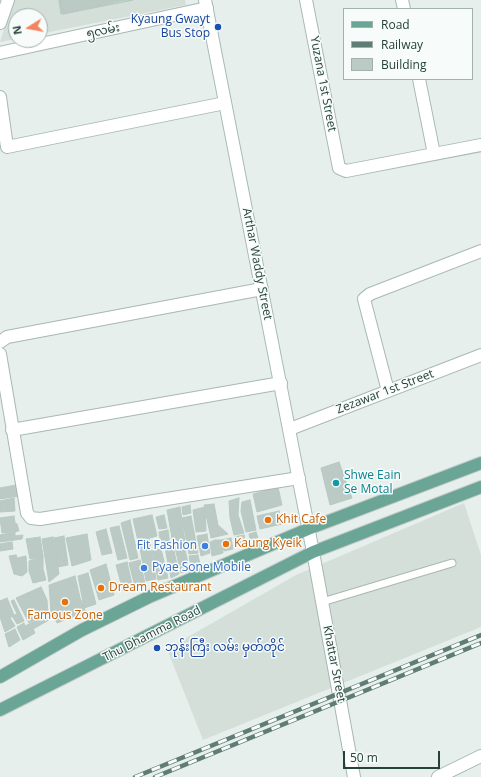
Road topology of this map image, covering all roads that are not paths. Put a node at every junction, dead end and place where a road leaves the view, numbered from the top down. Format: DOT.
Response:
graph roads {
  1 [pos="8,0"];
  2 [pos="306,0"];
  3 [pos="206,4"];
  4 [pos="0,23"];
  5 [pos="0,53"];
  6 [pos="419,80"];
  7 [pos="0,97"];
  8 [pos="225,103"];
  9 [pos="481,145"];
  10 [pos="434,154"];
  11 [pos="481,251"];
  12 [pos="262,290"];
  13 [pos="0,342"];
  14 [pos="0,354"];
  15 [pos="481,355"];
  16 [pos="281,383"];
  17 [pos="388,391"];
  18 [pos="290,428"];
  19 [pos="12,430"];
  20 [pos="481,463"];
  21 [pos="299,478"];
  22 [pos="481,487"];
  23 [pos="308,529"];
  24 [pos="313,552"];
  25 [pos="452,563"];
  26 [pos="322,602"];
  27 [pos="0,677"];
  28 [pos="0,710"];
  29 [pos="481,756"];
  30 [pos="354,777"];
  31 [pos="438,777"];
  1 -- 4 [label="street"];
  2 -- 10 [label="street, Yuzana 1st Street"];
  3 -- 5 [label="street, ၅လမ်း"];
  3 -- 8 [label="street, Arthar Waddy Street"];
  6 -- 10 [label="street"];
  7 -- 8 [label="street"];
  8 -- 12 [label="street, Arthar Waddy Street"];
  9 -- 10 [label="street"];
  11 -- 17 [label="street"];
  12 -- 13 [label="street"];
  12 -- 16 [label="street, Arthar Waddy Street"];
  14 -- 19 [label="street"];
  15 -- 17 [label="street, Zezawar 1st Street"];
  16 -- 18 [label="street, Arthar Waddy Street"];
  16 -- 19 [label="street"];
  17 -- 18 [label="street, Zezawar 1st Street"];
  18 -- 21 [label="street, Arthar Waddy Street"];
  19 -- 21 [label="street"];
  20 -- 23 [label="main road"];
  21 -- 23 [label="street, Arthar Waddy Street"];
  22 -- 24 [label="main road, Thu Dhamma Road"];
  23 -- 24 [label="street, Arthar Waddy Street"];
  23 -- 27 [label="main road"];
  24 -- 26 [label="street, Khattar Street"];
  24 -- 28 [label="main road, Thu Dhamma Road"];
  25 -- 26 [label="lane"];
  26 -- 30 [label="street, Khattar Street"];
  29 -- 31 [label="street"];
}
